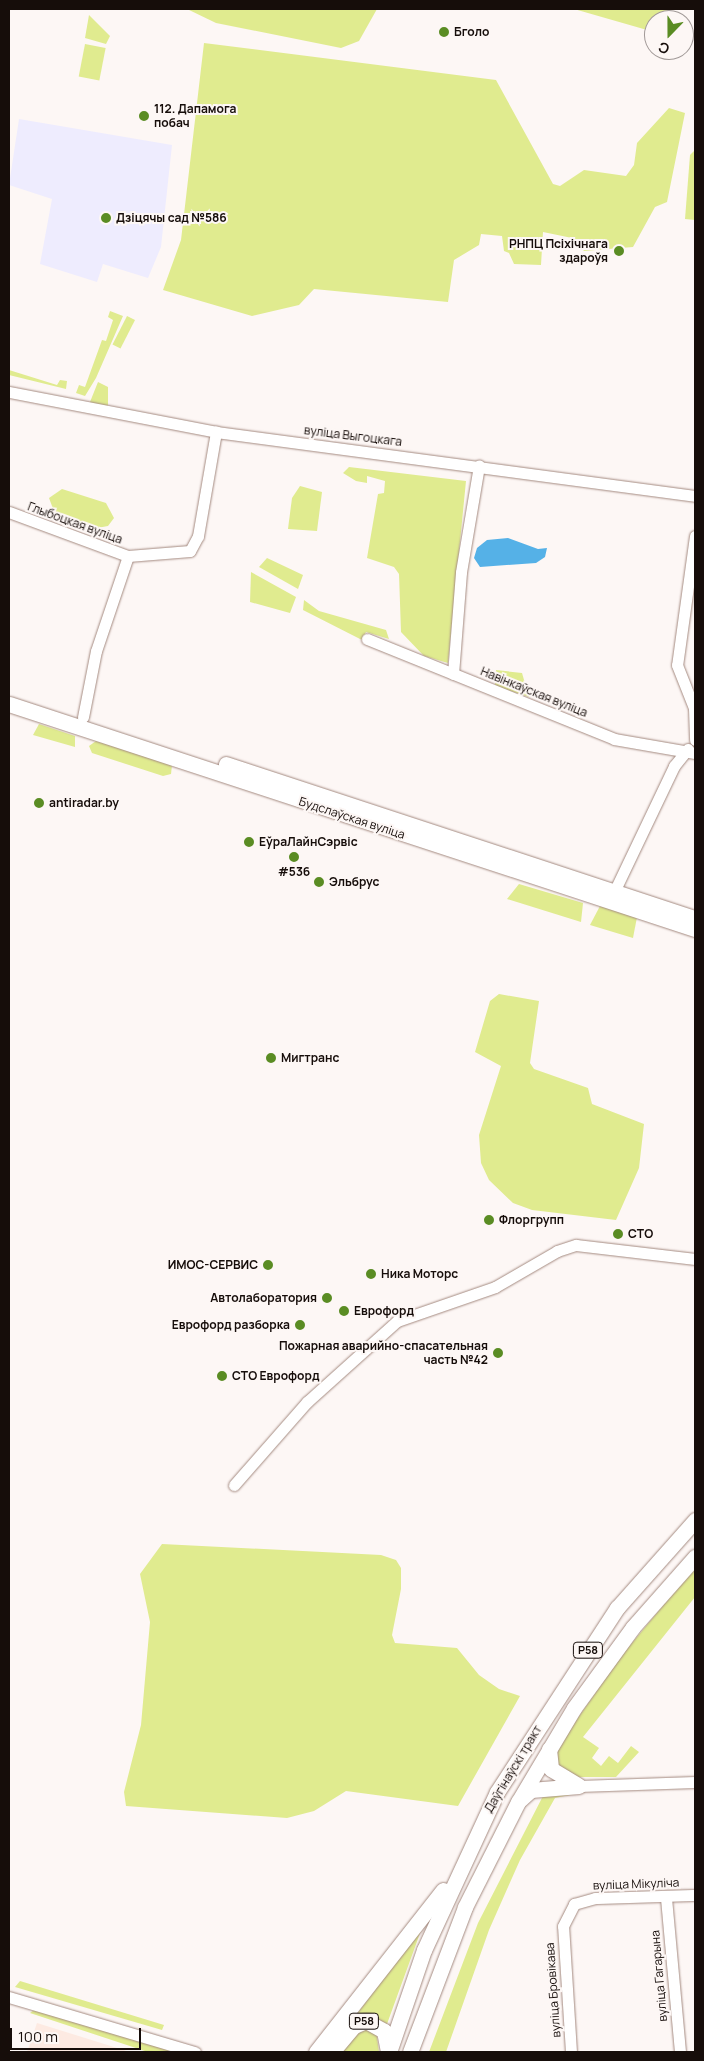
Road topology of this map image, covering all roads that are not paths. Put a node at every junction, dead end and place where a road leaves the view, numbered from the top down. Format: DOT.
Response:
graph roads {
  1 [pos="9,392"];
  2 [pos="216,432"];
  3 [pos="479,466"];
  4 [pos="695,496"];
  5 [pos="9,512"];
  6 [pos="695,536"];
  7 [pos="128,556"];
  8 [pos="367,639"];
  9 [pos="453,674"];
  10 [pos="9,694"];
  11 [pos="9,704"];
  12 [pos="83,717"];
  13 [pos="695,739"];
  14 [pos="661,750"];
  15 [pos="690,753"];
  16 [pos="674,766"];
  17 [pos="614,892"];
  18 [pos="695,918"];
  19 [pos="695,929"];
  20 [pos="695,1259"];
  21 [pos="234,1485"];
  22 [pos="695,1520"];
  23 [pos="695,1557"];
  24 [pos="549,1749"];
  25 [pos="695,1782"];
  26 [pos="579,1786"];
  27 [pos="518,1802"];
  28 [pos="456,1873"];
  29 [pos="695,1895"];
  30 [pos="666,1898"];
  31 [pos="563,1926"];
  32 [pos="9,1989"];
  33 [pos="9,1997"];
  34 [pos="28,2000"];
  35 [pos="195,2052"];
  36 [pos="316,2052"];
  37 [pos="332,2052"];
  38 [pos="389,2052"];
  39 [pos="410,2052"];
  40 [pos="571,2052"];
  41 [pos="680,2052"];
  1 -- 2 [label="street, вуліца Выгоцкага"];
  2 -- 3 [label="street, вуліца Выгоцкага"];
  2 -- 7 [label="street, Глыбоцкая вуліца"];
  3 -- 4 [label="street, вуліца Выгоцкага"];
  3 -- 9 [label="street"];
  5 -- 7 [label="street, Глыбоцкая вуліца"];
  6 -- 13 [label="street"];
  7 -- 12 [label="street"];
  8 -- 9 [label="street, Навінкаўская вуліца"];
  9 -- 14 [label="street, Навінкаўская вуліца"];
  10 -- 12 [label="main road, Будслаўская вуліца"];
  11 -- 19 [label="main road, Будслаўская вуліца"];
  12 -- 17 [label="main road, Будслаўская вуліца"];
  13 -- 15 [label="street"];
  14 -- 15 [label="street, Навінкаўская вуліца"];
  14 -- 16 [label="street"];
  15 -- 16 [label="street"];
  16 -- 17 [label="street"];
  17 -- 18 [label="main road, Будслаўская вуліца"];
  20 -- 21 [label="street"];
  22 -- 28 [label="main road, Даўгінаўскі тракт / Р58"];
  23 -- 24 [label="main road, Даўгінаўскі тракт / Р58"];
  24 -- 26 [label="main road"];
  24 -- 27 [label="main road, Даўгінаўскі тракт / Р58"];
  25 -- 26 [label="street"];
  26 -- 27 [label="main road"];
  27 -- 39 [label="main road, Даўгінаўскі тракт / Р58"];
  28 -- 36 [label="main road, Р58"];
  28 -- 38 [label="main road, Даўгінаўскі тракт / Р58"];
  29 -- 30 [label="street, вуліца Мікуліча"];
  30 -- 31 [label="street, вуліца Мікуліча"];
  30 -- 41 [label="street, вуліца Гагарына"];
  31 -- 40 [label="street, вуліца Бровікава"];
  32 -- 34 [label="street"];
  33 -- 34 [label="street"];
  34 -- 35 [label="street"];
  37 -- 38 [label="main road, Р58"];
}
